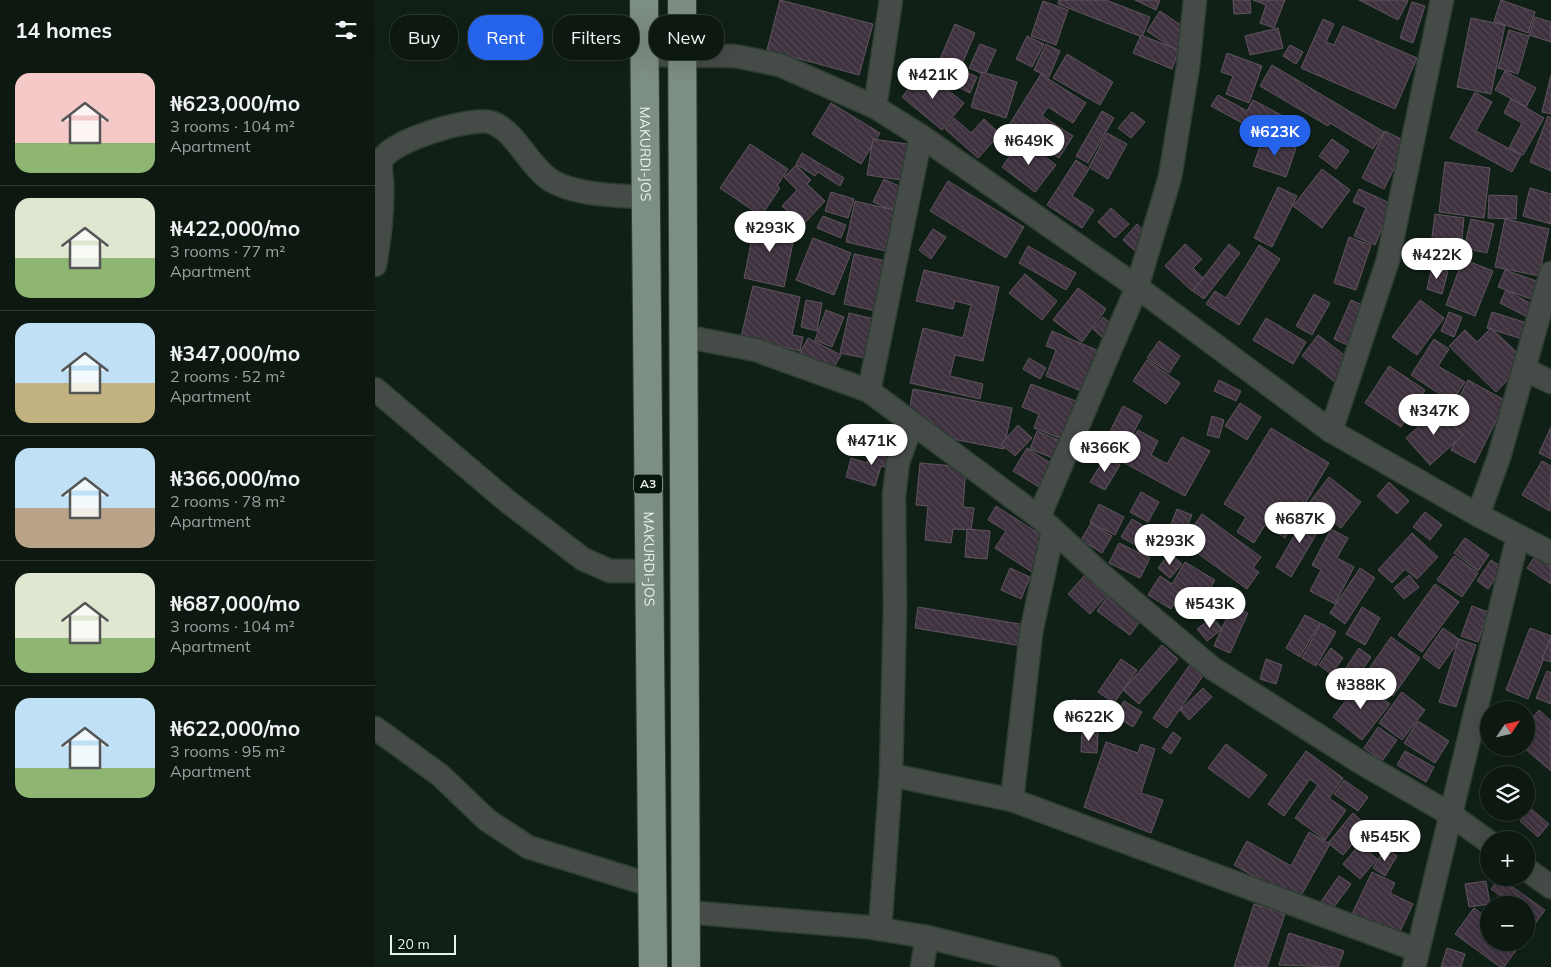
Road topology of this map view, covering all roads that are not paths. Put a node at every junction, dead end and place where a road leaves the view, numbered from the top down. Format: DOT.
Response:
graph roads {
  1 [pos="644,0"];
  2 [pos="682,0"];
  3 [pos="891,0"];
  4 [pos="1195,0"];
  5 [pos="1442,0"];
  6 [pos="682,15"];
  7 [pos="644,55"];
  8 [pos="649,55"];
  9 [pos="724,56"];
  10 [pos="683,60"];
  11 [pos="875,107"];
  12 [pos="921,136"];
  13 [pos="645,197"];
  14 [pos="375,265"];
  15 [pos="1551,273"];
  16 [pos="1137,287"];
  17 [pos="683,336"];
  18 [pos="1524,369"];
  19 [pos="1551,382"];
  20 [pos="375,389"];
  21 [pos="869,391"];
  22 [pos="911,424"];
  23 [pos="1331,431"];
  24 [pos="1478,515"];
  25 [pos="1046,523"];
  26 [pos="1519,536"];
  27 [pos="1551,553"];
  28 [pos="649,571"];
  29 [pos="375,728"];
  30 [pos="891,775"];
  31 [pos="1012,800"];
  32 [pos="1450,814"];
  33 [pos="1480,836"];
  34 [pos="1535,875"];
  35 [pos="654,886"];
  36 [pos="1551,887"];
  37 [pos="685,912"];
  38 [pos="880,929"];
  39 [pos="927,937"];
  40 [pos="1416,958"];
  41 [pos="653,967"];
  42 [pos="686,967"];
  43 [pos="922,967"];
  44 [pos="1049,967"];
  1 -- 7 [label="highway, MAKURDI-JOS / A3"];
  2 -- 6 [label="highway"];
  3 -- 11 [label="street"];
  4 -- 16 [label="street"];
  5 -- 23 [label="street"];
  7 -- 8 [label="street"];
  7 -- 13 [label="highway, MAKURDI-JOS / A3"];
  9 -- 11 [label="street"];
  10 -- 17 [label="highway"];
  11 -- 12 [label="street"];
  12 -- 16 [label="street"];
  12 -- 21 [label="street"];
  13 -- 14 [label="street"];
  13 -- 28 [label="highway, MAKURDI-JOS / A3"];
  15 -- 18 [label="street"];
  16 -- 23 [label="street"];
  16 -- 25 [label="street"];
  17 -- 21 [label="street"];
  17 -- 37 [label="highway"];
  18 -- 19 [label="street"];
  18 -- 24 [label="street"];
  20 -- 28 [label="street"];
  21 -- 22 [label="street"];
  22 -- 25 [label="street"];
  22 -- 30 [label="street"];
  23 -- 24 [label="street"];
  24 -- 26 [label="street"];
  25 -- 31 [label="street"];
  25 -- 32 [label="street"];
  26 -- 27 [label="street"];
  26 -- 32 [label="street"];
  28 -- 35 [label="highway, MAKURDI-JOS / A3"];
  29 -- 35 [label="street"];
  30 -- 31 [label="street"];
  30 -- 38 [label="street"];
  31 -- 40 [label="street"];
  32 -- 33 [label="street"];
  32 -- 40 [label="street"];
  34 -- 36 [label="street"];
  35 -- 41 [label="highway, MAKURDI-JOS / A3"];
  37 -- 38 [label="street"];
  37 -- 42 [label="highway"];
  38 -- 39 [label="street"];
  39 -- 43 [label="street"];
  39 -- 44 [label="street"];
}
